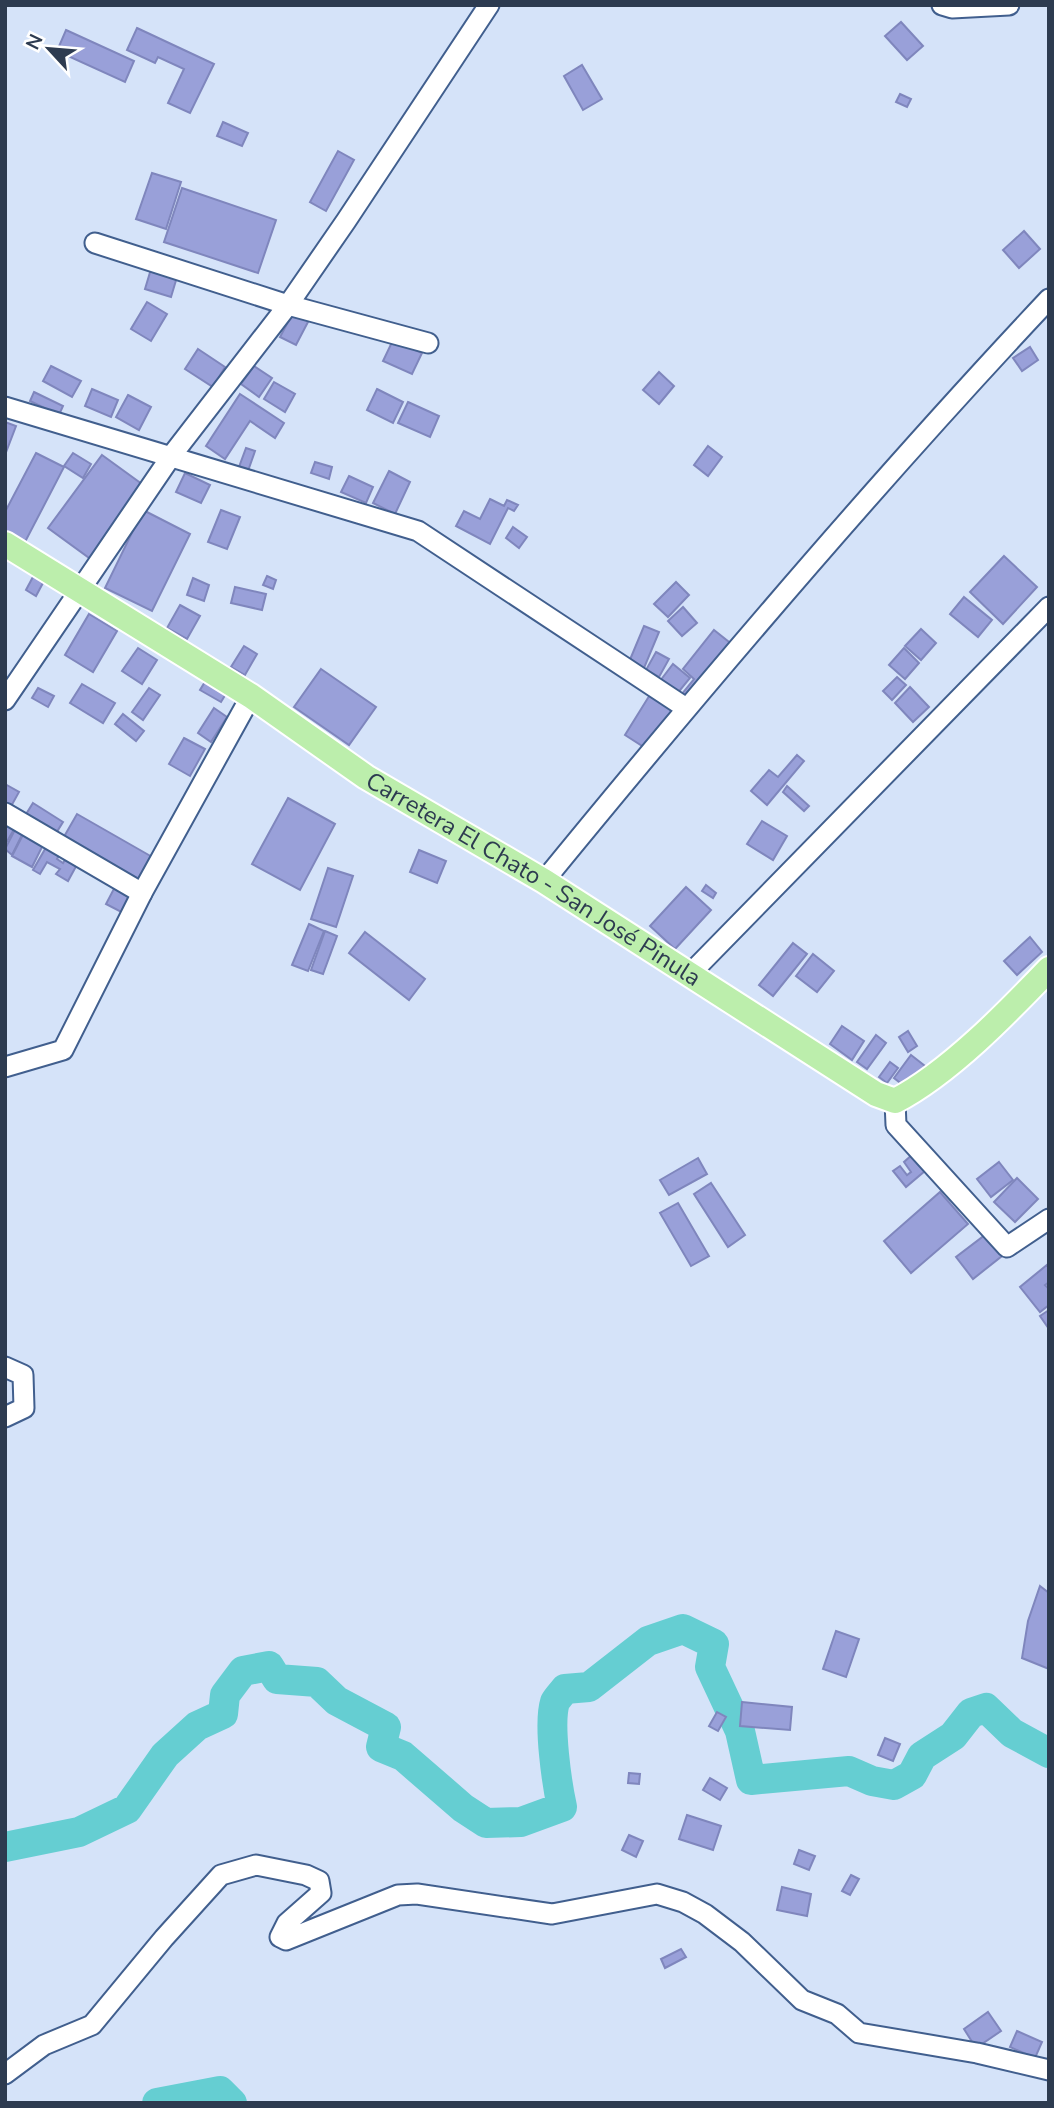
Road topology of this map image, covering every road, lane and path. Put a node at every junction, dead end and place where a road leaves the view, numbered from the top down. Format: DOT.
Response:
graph roads {
  1 [pos="489,5"];
  2 [pos="942,5"];
  3 [pos="1009,5"];
  4 [pos="95,243"];
  5 [pos="1049,299"];
  6 [pos="288,305"];
  7 [pos="428,343"];
  8 [pos="5,407"];
  9 [pos="172,455"];
  10 [pos="5,544"];
  11 [pos="80,592"];
  12 [pos="1049,607"];
  13 [pos="251,696"];
  14 [pos="5,700"];
  15 [pos="686,708"];
  16 [pos="5,813"];
  17 [pos="544,881"];
  18 [pos="142,893"];
  19 [pos="1049,969"];
  20 [pos="690,974"];
  21 [pos="5,1067"];
  22 [pos="895,1101"];
  23 [pos="1049,1219"];
  24 [pos="5,1367"];
  25 [pos="5,1417"];
  26 [pos="1049,2070"];
  27 [pos="5,2074"];
  1 -- 6 [label="street"];
  2 -- 3 [label="street"];
  4 -- 6 [label="street"];
  5 -- 15 [label="street"];
  6 -- 7 [label="street"];
  6 -- 9 [label="street"];
  8 -- 9 [label="street"];
  9 -- 11 [label="street"];
  9 -- 15 [label="street"];
  10 -- 11 [label="main road, Carretera El Chato - San José Pinula"];
  11 -- 13 [label="main road, Carretera El Chato - San José Pinula"];
  11 -- 14 [label="street"];
  12 -- 20 [label="street"];
  13 -- 17 [label="main road, Carretera El Chato - San José Pinula"];
  13 -- 18 [label="street"];
  15 -- 17 [label="street"];
  16 -- 18 [label="street"];
  17 -- 20 [label="main road, Carretera El Chato - San José Pinula"];
  18 -- 21 [label="street"];
  19 -- 22 [label="main road"];
  20 -- 22 [label="main road, Carretera El Chato - San José Pinula"];
  22 -- 23 [label="street"];
  24 -- 25 [label="street"];
  26 -- 27 [label="street"];
}
